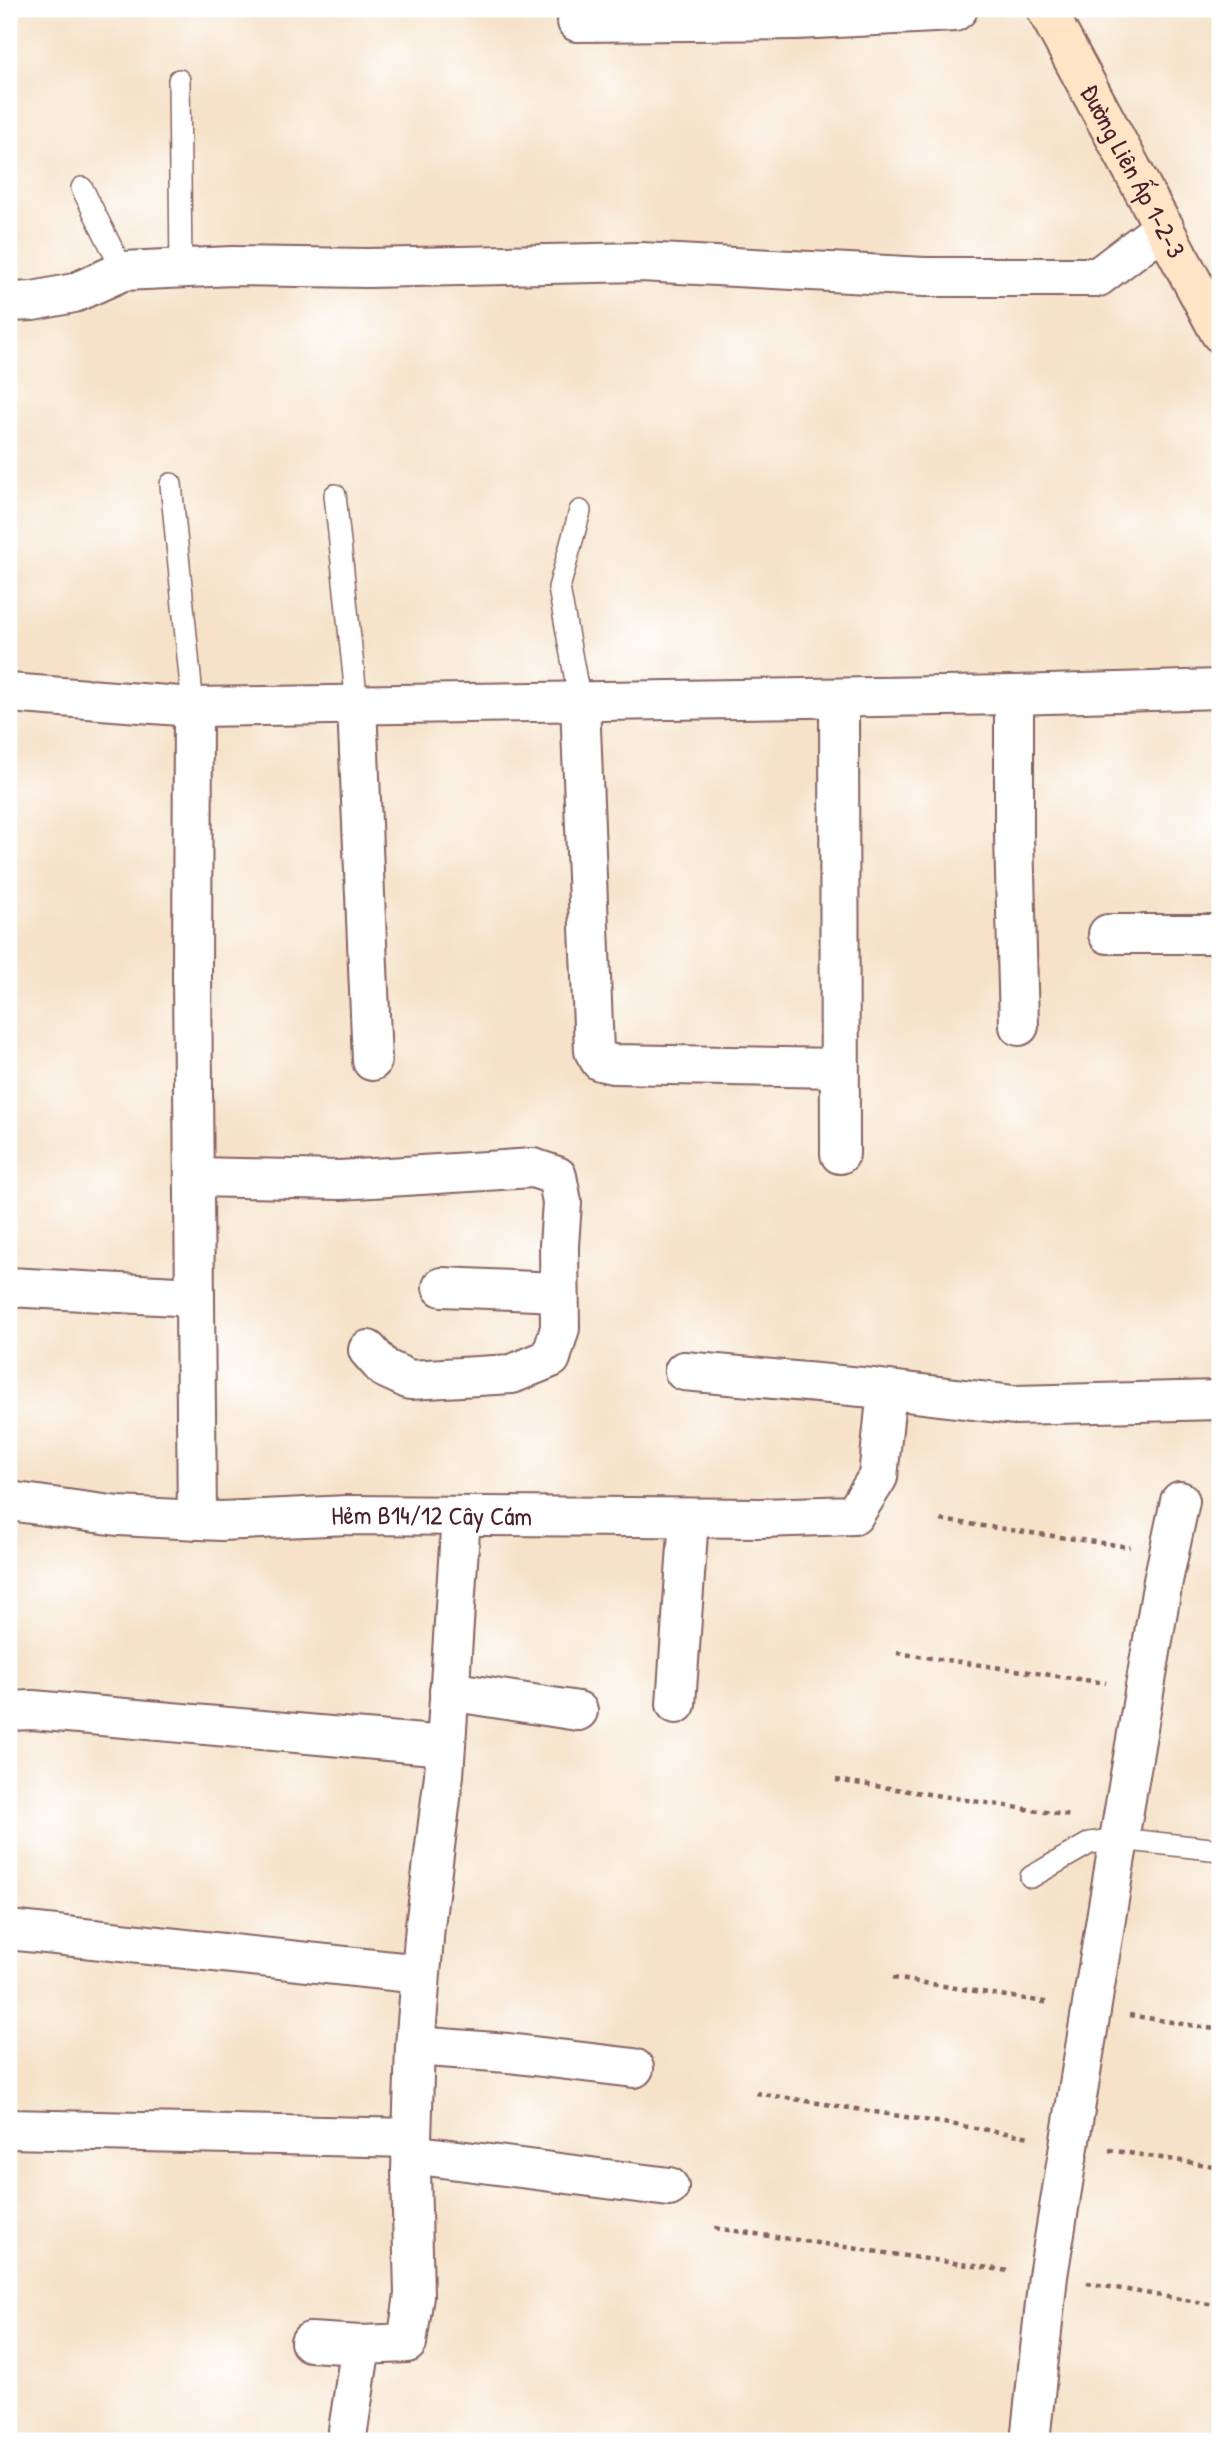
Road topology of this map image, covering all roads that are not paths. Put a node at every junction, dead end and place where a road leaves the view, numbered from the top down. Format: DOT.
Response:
graph roads {
  1 [pos="958,9"];
  2 [pos="1046,9"];
  3 [pos="577,22"];
  4 [pos="179,80"];
  5 [pos="82,188"];
  6 [pos="1164,227"];
  7 [pos="181,268"];
  8 [pos="123,271"];
  9 [pos="9,302"];
  10 [pos="1220,332"];
  11 [pos="171,484"];
  12 [pos="335,495"];
  13 [pos="580,511"];
  14 [pos="1220,689"];
  15 [pos="9,693"];
  16 [pos="1014,695"];
  17 [pos="839,698"];
  18 [pos="580,703"];
  19 [pos="357,705"];
  20 [pos="193,707"];
  21 [pos="1108,934"];
  22 [pos="1220,934"];
  23 [pos="1019,1026"];
  24 [pos="372,1061"];
  25 [pos="839,1068"];
  26 [pos="839,1154"];
  27 [pos="194,1177"];
  28 [pos="442,1286"];
  29 [pos="9,1287"];
  30 [pos="559,1292"];
  31 [pos="195,1297"];
  32 [pos="368,1350"];
  33 [pos="684,1371"];
  34 [pos="887,1390"];
  35 [pos="1220,1400"];
  36 [pos="9,1501"];
  37 [pos="1180,1501"];
  38 [pos="461,1516"];
  39 [pos="689,1518"];
  40 [pos="197,1520"];
  41 [pos="449,1691"];
  42 [pos="676,1704"];
  43 [pos="9,1711"];
  44 [pos="578,1711"];
  45 [pos="445,1746"];
  46 [pos="1120,1832"];
  47 [pos="1220,1850"];
  48 [pos="1031,1877"];
  49 [pos="9,1930"];
  50 [pos="420,1974"];
  51 [pos="415,2046"];
  52 [pos="634,2068"];
  53 [pos="9,2129"];
  54 [pos="411,2146"];
  55 [pos="669,2187"];
  56 [pos="310,2342"];
  57 [pos="361,2345"];
  58 [pos="348,2430"];
  59 [pos="1030,2441"];
  1 -- 3 [label="street"];
  2 -- 6 [label="street, Đường Liên Ấp 1-2-3"];
  4 -- 7 [label="lane"];
  5 -- 8 [label="lane"];
  6 -- 7 [label="street"];
  6 -- 10 [label="street, Đường Liên Ấp 1-2-3"];
  7 -- 8 [label="street"];
  8 -- 9 [label="street"];
  11 -- 20 [label="lane"];
  12 -- 19 [label="lane"];
  13 -- 18 [label="lane"];
  14 -- 16 [label="street"];
  15 -- 20 [label="street"];
  16 -- 17 [label="street"];
  16 -- 23 [label="street"];
  17 -- 18 [label="street"];
  17 -- 25 [label="street"];
  18 -- 19 [label="street"];
  18 -- 25 [label="street"];
  19 -- 20 [label="street"];
  19 -- 24 [label="street"];
  20 -- 27 [label="street"];
  21 -- 22 [label="street"];
  25 -- 26 [label="street"];
  27 -- 30 [label="street"];
  27 -- 31 [label="street"];
  28 -- 30 [label="street"];
  29 -- 31 [label="street"];
  30 -- 32 [label="street"];
  31 -- 40 [label="street"];
  33 -- 34 [label="street"];
  34 -- 35 [label="street"];
  34 -- 39 [label="street, Hẻm B14/12 Cây Cám"];
  36 -- 40 [label="street, Hẻm B14/12 Cây Cám"];
  37 -- 46 [label="street"];
  38 -- 39 [label="street, Hẻm B14/12 Cây Cám"];
  38 -- 40 [label="street, Hẻm B14/12 Cây Cám"];
  38 -- 41 [label="street"];
  39 -- 42 [label="street"];
  41 -- 44 [label="street"];
  41 -- 45 [label="street"];
  43 -- 45 [label="street"];
  45 -- 50 [label="street"];
  46 -- 47 [label="lane"];
  46 -- 48 [label="lane"];
  46 -- 59 [label="street"];
  49 -- 50 [label="street"];
  50 -- 51 [label="street"];
  51 -- 52 [label="street"];
  51 -- 54 [label="street"];
  53 -- 54 [label="street"];
  54 -- 55 [label="street"];
  54 -- 57 [label="street"];
  56 -- 57 [label="street"];
  57 -- 58 [label="street"];
}
